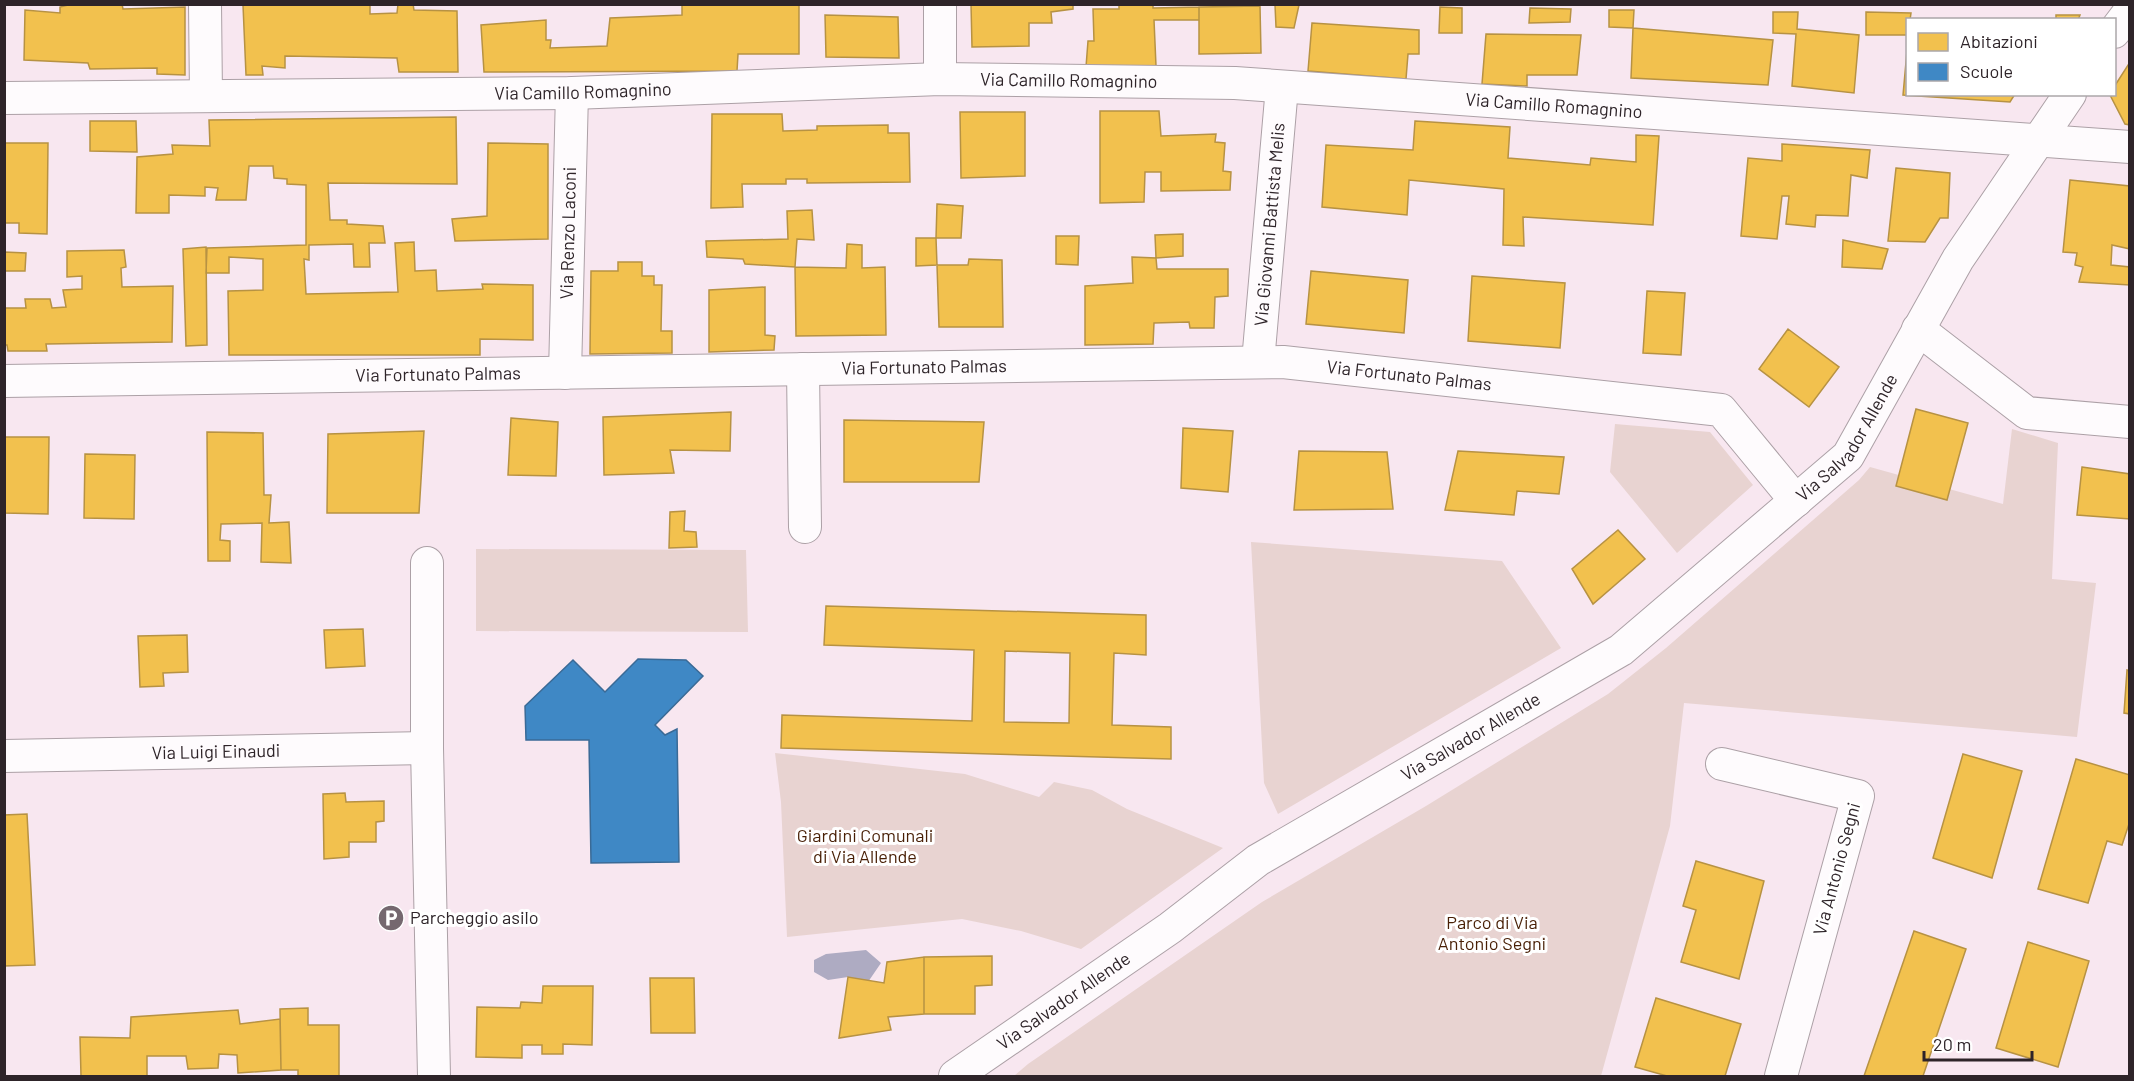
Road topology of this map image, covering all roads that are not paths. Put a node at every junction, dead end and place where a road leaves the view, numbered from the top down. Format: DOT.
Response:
graph roads {
  1 [pos="205,4"];
  2 [pos="940,4"];
  3 [pos="2130,11"];
  4 [pos="2116,31"];
  5 [pos="940,79"];
  6 [pos="1282,87"];
  7 [pos="572,93"];
  8 [pos="206,96"];
  9 [pos="2069,96"];
  10 [pos="4,98"];
  11 [pos="2037,141"];
  12 [pos="2130,147"];
  13 [pos="1918,329"];
  14 [pos="1258,362"];
  15 [pos="803,369"];
  16 [pos="565,373"];
  17 [pos="4,381"];
  18 [pos="2130,422"];
  19 [pos="1796,501"];
  20 [pos="805,527"];
  21 [pos="428,563"];
  22 [pos="427,748"];
  23 [pos="4,756"];
  24 [pos="1722,764"];
  25 [pos="434,1077"];
  26 [pos="955,1077"];
  27 [pos="1781,1077"];
  1 -- 8 [label="street"];
  2 -- 5 [label="street"];
  3 -- 4 [label="street"];
  5 -- 6 [label="street, Via Camillo Romagnino"];
  5 -- 7 [label="street, Via Camillo Romagnino"];
  6 -- 11 [label="street, Via Camillo Romagnino"];
  6 -- 14 [label="street, Via Giovanni Battista Melis"];
  7 -- 8 [label="street, Via Camillo Romagnino"];
  7 -- 16 [label="street, Via Renzo Laconi"];
  8 -- 10 [label="street, Via Camillo Romagnino"];
  9 -- 11 [label="street, Via Salvador Allende"];
  11 -- 12 [label="street, Via Camillo Romagnino"];
  11 -- 13 [label="street, Via Salvador Allende"];
  13 -- 18 [label="street"];
  13 -- 19 [label="street, Via Salvador Allende"];
  14 -- 15 [label="street, Via Fortunato Palmas"];
  14 -- 19 [label="street, Via Fortunato Palmas"];
  15 -- 16 [label="street, Via Fortunato Palmas"];
  15 -- 20 [label="street"];
  16 -- 17 [label="street, Via Fortunato Palmas"];
  19 -- 26 [label="street, Via Salvador Allende"];
  21 -- 22 [label="street"];
  22 -- 23 [label="street, Via Luigi Einaudi"];
  22 -- 25 [label="street"];
  24 -- 27 [label="street, Via Antonio Segni"];
}
